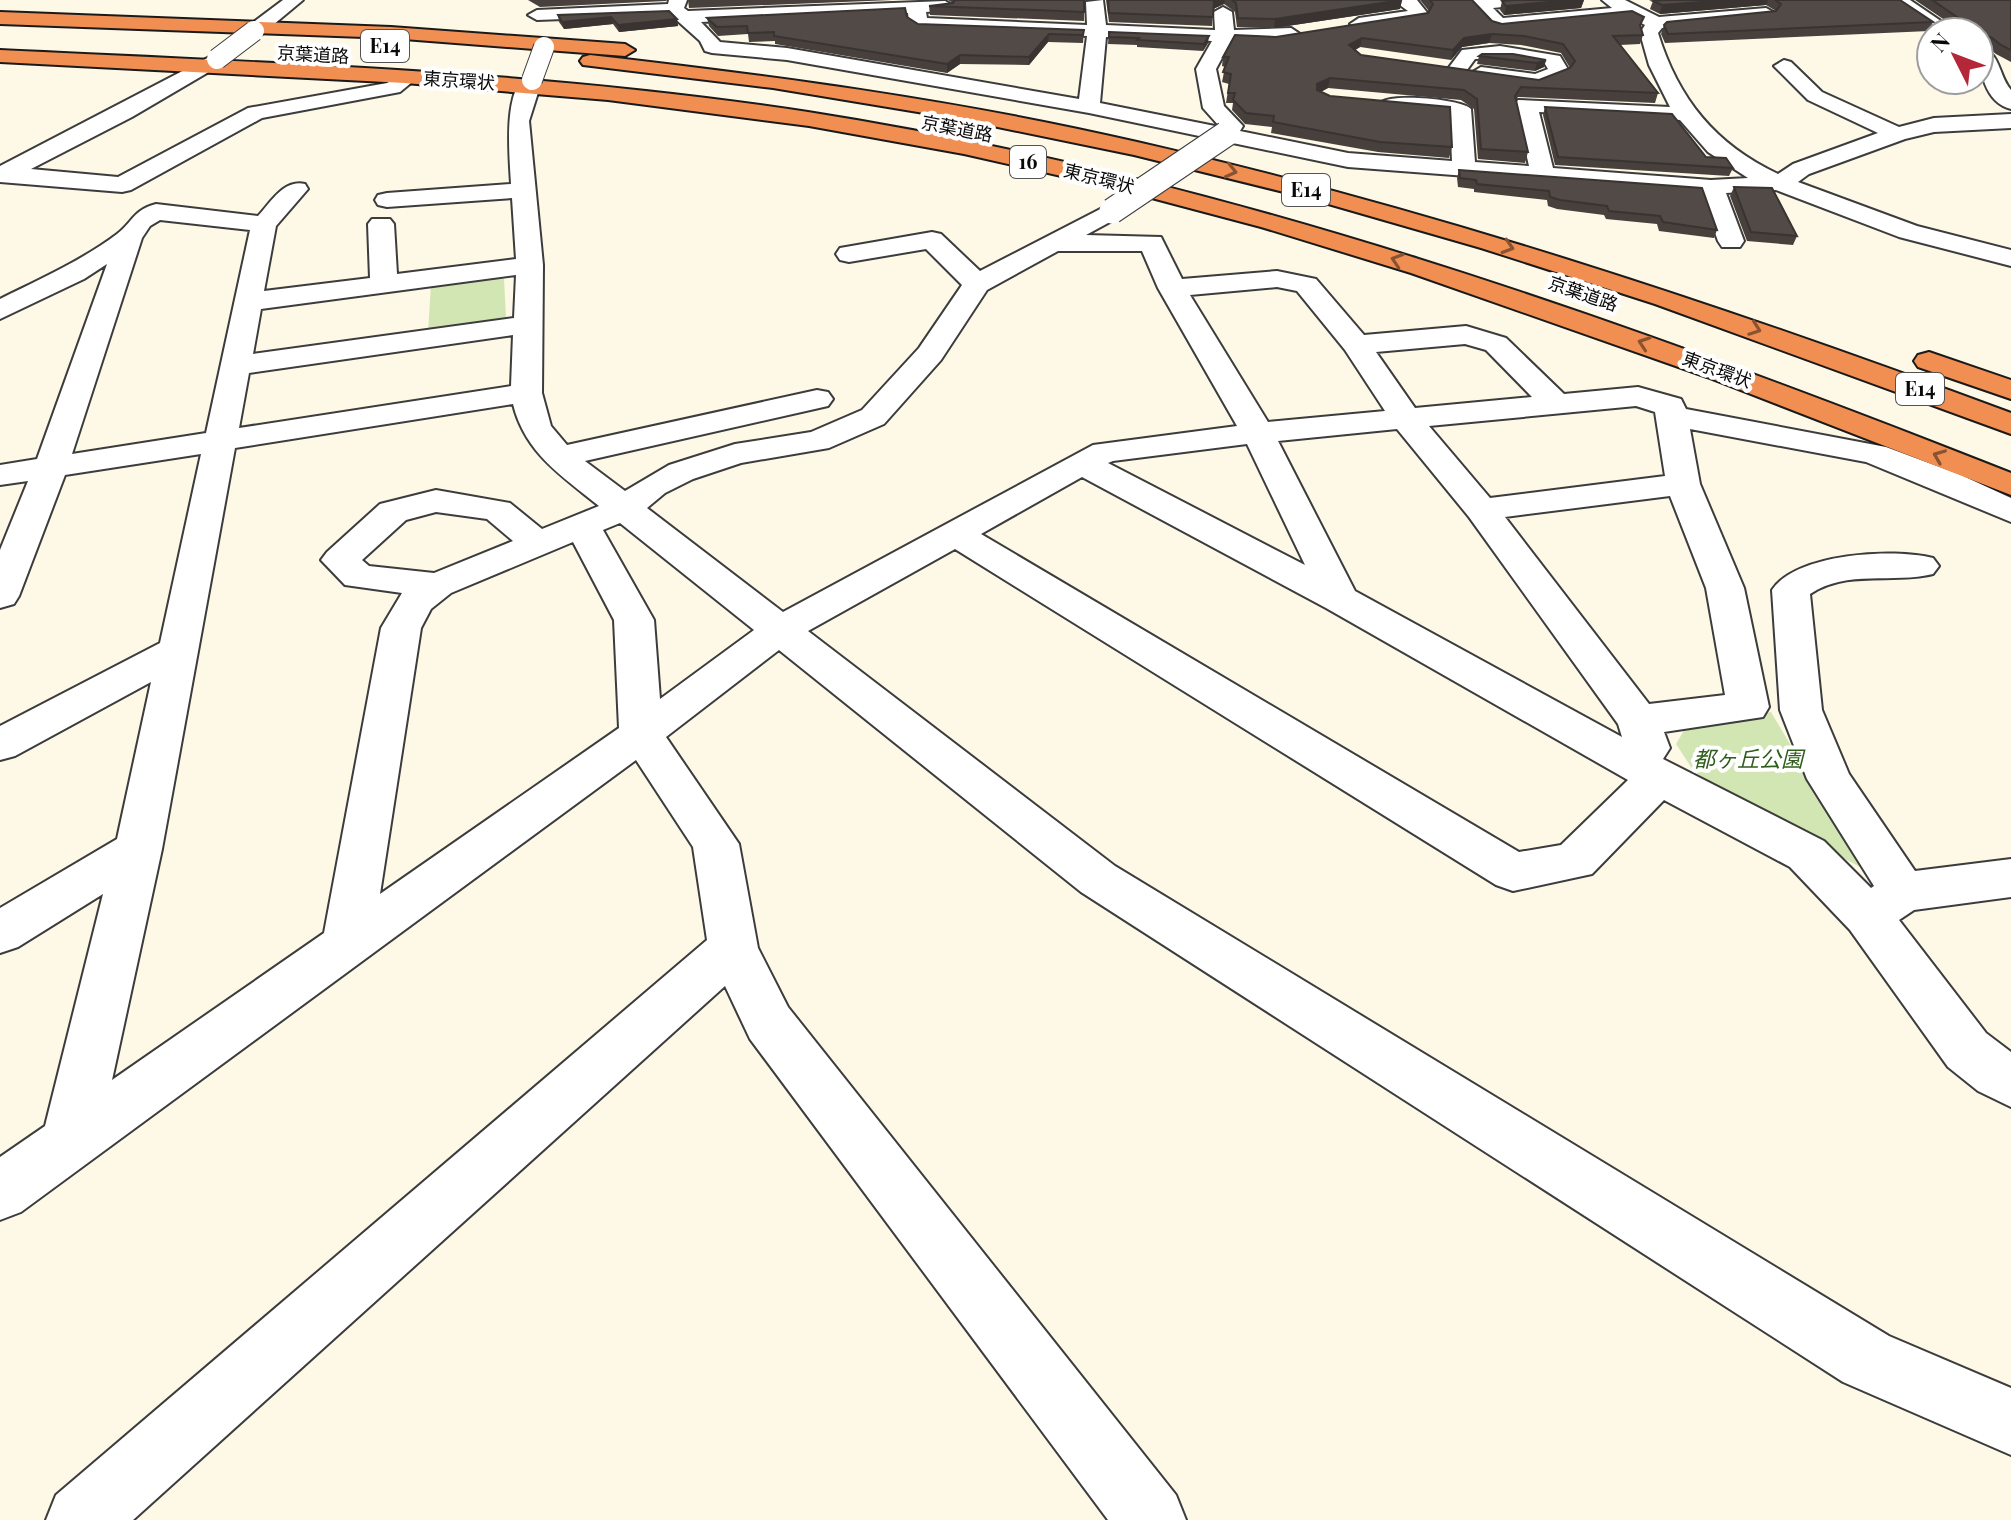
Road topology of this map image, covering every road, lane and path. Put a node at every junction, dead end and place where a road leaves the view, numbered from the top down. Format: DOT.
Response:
graph roads {
  1 [pos="294,0"];
  2 [pos="721,0"];
  3 [pos="778,0"];
  4 [pos="1402,0"];
  5 [pos="1521,0"];
  6 [pos="1611,0"];
  7 [pos="1898,0"];
  8 [pos="1111,1"];
  9 [pos="1492,1"];
  10 [pos="519,2"];
  11 [pos="968,5"];
  12 [pos="679,8"];
  13 [pos="1206,8"];
  14 [pos="920,9"];
  15 [pos="829,11"];
  16 [pos="1632,11"];
  17 [pos="1766,13"];
  18 [pos="537,15"];
  19 [pos="1923,16"];
  20 [pos="0,18"];
  21 [pos="1656,23"];
  22 [pos="256,29"];
  23 [pos="1097,30"];
  24 [pos="1317,30"];
  25 [pos="0,31"];
  26 [pos="1225,36"];
  27 [pos="0,43"];
  28 [pos="819,44"];
  29 [pos="1365,46"];
  30 [pos="0,56"];
  31 [pos="212,62"];
  32 [pos="538,64"];
  33 [pos="1784,66"];
  34 [pos="896,73"];
  35 [pos="407,78"];
  36 [pos="1995,84"];
  37 [pos="1372,101"];
  38 [pos="2011,103"];
  39 [pos="1089,107"];
  40 [pos="1685,114"];
  41 [pos="2011,121"];
  42 [pos="1226,134"];
  43 [pos="1897,134"];
  44 [pos="1464,170"];
  45 [pos="2,174"];
  46 [pos="1543,176"];
  47 [pos="1368,183"];
  48 [pos="1781,183"];
  49 [pos="1711,187"];
  50 [pos="296,189"];
  51 [pos="524,190"];
  52 [pos="264,224"];
  53 [pos="129,238"];
  54 [pos="1731,241"];
  55 [pos="1058,243"];
  56 [pos="849,254"];
  57 [pos="2011,258"];
  58 [pos="530,265"];
  59 [pos="384,284"];
  60 [pos="977,284"];
  61 [pos="1172,288"];
  62 [pos="248,302"];
  63 [pos="1,308"];
  64 [pos="530,324"];
  65 [pos="1704,337"];
  66 [pos="1356,345"];
  67 [pos="1910,354"];
  68 [pos="235,366"];
  69 [pos="1788,368"];
  70 [pos="2011,390"];
  71 [pos="526,393"];
  72 [pos="817,399"];
  73 [pos="1556,403"];
  74 [pos="1673,416"];
  75 [pos="1407,420"];
  76 [pos="2011,424"];
  77 [pos="1258,433"];
  78 [pos="220,440"];
  79 [pos="2011,455"];
  80 [pos="559,457"];
  81 [pos="1082,463"];
  82 [pos="51,467"];
  83 [pos="0,475"];
  84 [pos="1683,484"];
  85 [pos="2011,485"];
  86 [pos="1481,510"];
  87 [pos="2011,511"];
  88 [pos="603,518"];
  89 [pos="956,534"];
  90 [pos="538,544"];
  91 [pos="1920,566"];
  92 [pos="438,585"];
  93 [pos="0,596"];
  94 [pos="1340,599"];
  95 [pos="779,631"];
  96 [pos="178,650"];
  97 [pos="1638,720"];
  98 [pos="641,734"];
  99 [pos="0,745"];
  100 [pos="1659,777"];
  101 [pos="138,849"];
  102 [pos="2011,878"];
  103 [pos="1885,904"];
  104 [pos="0,933"];
  105 [pos="347,942"];
  106 [pos="733,948"];
  107 [pos="2011,1082"];
  108 [pos="70,1142"];
  109 [pos="0,1192"];
  110 [pos="2011,1422"];
  111 [pos="81,1520"];
  112 [pos="1151,1520"];
  1 -- 22 [label="street"];
  2 -- 3 [label="street"];
  4 -- 29 [label="street"];
  5 -- 9 [label="street"];
  6 -- 16 [label="street"];
  7 -- 19 [label="street"];
  8 -- 23 [label="street"];
  9 -- 16 [label="street"];
  10 -- 18 [label="street"];
  11 -- 14 [label="street"];
  12 -- 15 [label="street"];
  12 -- 18 [label="street"];
  12 -- 28 [label="street"];
  13 -- 26 [label="street"];
  14 -- 15 [label="street"];
  14 -- 23 [label="street"];
  14 -- 34 [label="street"];
  15 -- 28 [label="street"];
  16 -- 21 [label="street"];
  17 -- 21 [label="street"];
  18 -- 32 [label="street"];
  20 -- 22 [label="highway, 東京環状 / 16"];
  21 -- 40 [label="street"];
  22 -- 31 [label="street, bridge"];
  22 -- 32 [label="highway, 東京環状 / 16"];
  23 -- 26 [label="street"];
  23 -- 39 [label="street"];
  24 -- 26 [label="street"];
  25 -- 76 [label="highway, 京葉道路 / E14, one-way"];
  26 -- 42 [label="street"];
  27 -- 65 [label="highway, 京葉道路 / E14"];
  28 -- 34 [label="street"];
  30 -- 31 [label="highway, 東京環状 / 16"];
  31 -- 35 [label="highway, 東京環状 / 16"];
  31 -- 45 [label="street"];
  32 -- 35 [label="highway, 東京環状 / 16"];
  32 -- 47 [label="highway, 東京環状 / 16"];
  32 -- 51 [label="street"];
  85 -- 32 [label="highway, 東京環状 / 16, one-way"];
  33 -- 43 [label="street"];
  34 -- 39 [label="street"];
  35 -- 45 [label="street"];
  36 -- 38 [label="street"];
  37 -- 44 [label="street"];
  39 -- 42 [label="street"];
  40 -- 46 [label="street"];
  40 -- 48 [label="street"];
  41 -- 43 [label="street"];
  42 -- 44 [label="street"];
  42 -- 55 [label="street, bridge"];
  43 -- 48 [label="street"];
  44 -- 46 [label="street"];
  46 -- 49 [label="street"];
  48 -- 49 [label="street"];
  48 -- 57 [label="street"];
  49 -- 54 [label="street"];
  50 -- 52 [label="street"];
  51 -- 58 [label="street"];
  51 -- 59 [label="street"];
  52 -- 53 [label="street"];
  52 -- 62 [label="street"];
  53 -- 63 [label="street"];
  53 -- 82 [label="street"];
  55 -- 60 [label="street"];
  55 -- 61 [label="street"];
  56 -- 60 [label="street"];
  58 -- 59 [label="street"];
  58 -- 64 [label="street"];
  59 -- 62 [label="street"];
  60 -- 88 [label="street"];
  61 -- 66 [label="street"];
  61 -- 77 [label="street"];
  62 -- 68 [label="street"];
  64 -- 68 [label="street"];
  64 -- 71 [label="street"];
  66 -- 73 [label="street"];
  66 -- 75 [label="street"];
  67 -- 70 [label="highway"];
  68 -- 78 [label="street"];
  69 -- 79 [label="highway, E14"];
  71 -- 78 [label="street"];
  71 -- 80 [label="street"];
  72 -- 80 [label="street"];
  73 -- 74 [label="street"];
  73 -- 75 [label="street"];
  74 -- 84 [label="street"];
  74 -- 87 [label="street"];
  75 -- 77 [label="street"];
  75 -- 86 [label="street"];
  77 -- 81 [label="street"];
  77 -- 94 [label="street"];
  78 -- 82 [label="street"];
  78 -- 96 [label="street"];
  80 -- 88 [label="street"];
  81 -- 89 [label="street"];
  81 -- 94 [label="street"];
  82 -- 83 [label="street"];
  82 -- 93 [label="street"];
  84 -- 86 [label="street"];
  84 -- 97 [label="street"];
  86 -- 97 [label="street"];
  88 -- 90 [label="street"];
  88 -- 95 [label="street"];
  88 -- 98 [label="street"];
  89 -- 95 [label="street"];
  89 -- 100 [label="street"];
  90 -- 92 [label="street"];
  90 -- 92 [label="street"];
  91 -- 103 [label="street"];
  92 -- 105 [label="street"];
  94 -- 100 [label="street"];
  95 -- 98 [label="street"];
  95 -- 110 [label="street"];
  96 -- 99 [label="street"];
  96 -- 101 [label="street"];
  97 -- 100 [label="street"];
  98 -- 105 [label="street"];
  98 -- 106 [label="street"];
  100 -- 103 [label="street"];
  101 -- 104 [label="street"];
  101 -- 108 [label="street"];
  102 -- 103 [label="street"];
  103 -- 107 [label="street"];
  105 -- 108 [label="street"];
  106 -- 111 [label="street"];
  106 -- 112 [label="street"];
  108 -- 109 [label="street"];
}
